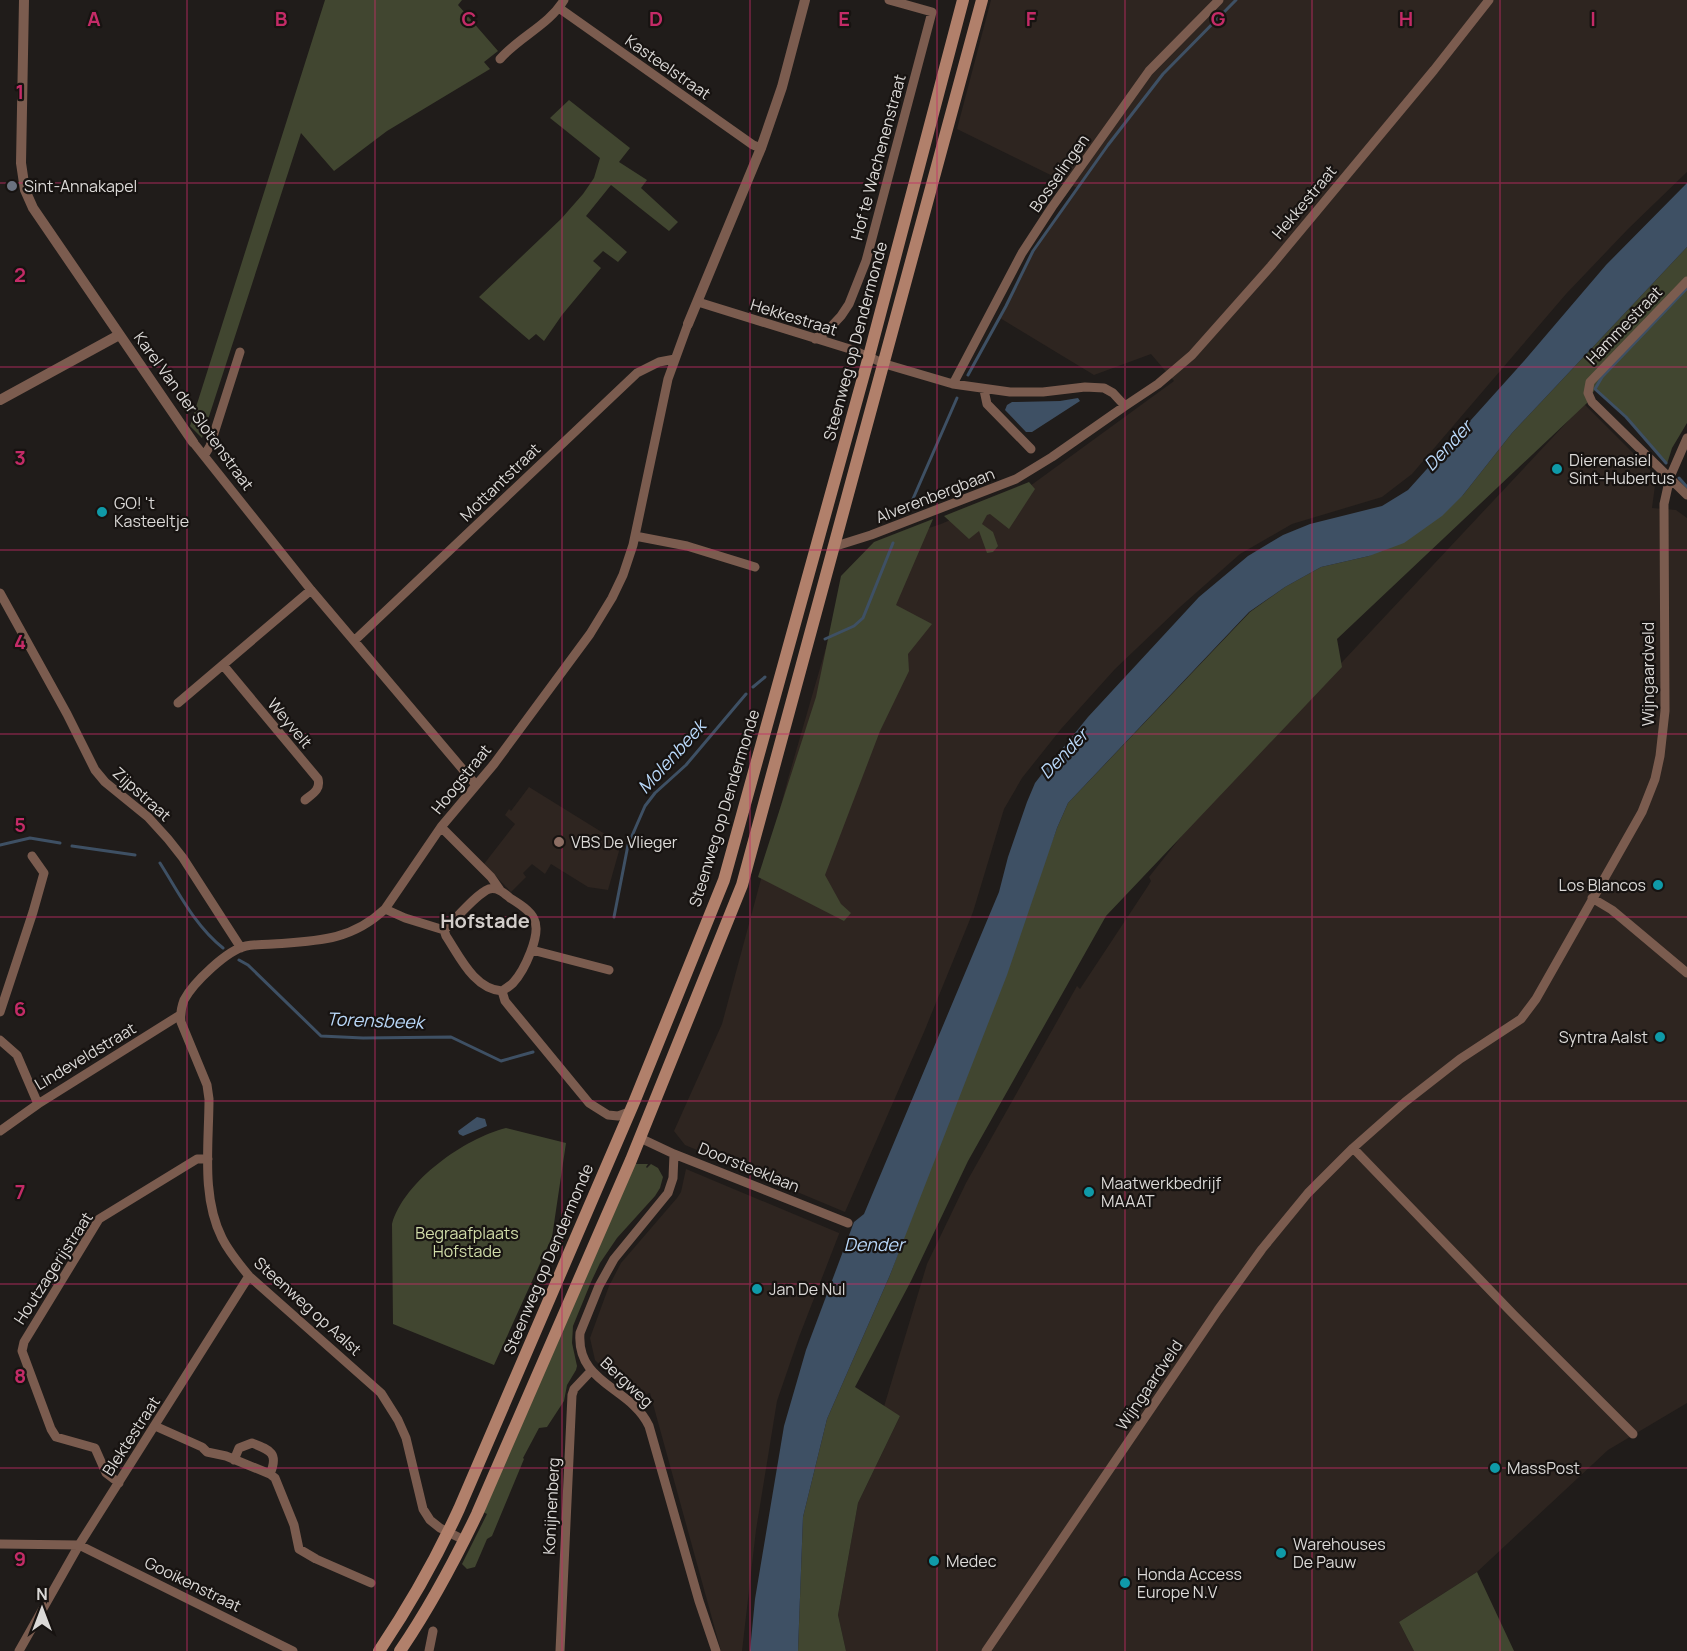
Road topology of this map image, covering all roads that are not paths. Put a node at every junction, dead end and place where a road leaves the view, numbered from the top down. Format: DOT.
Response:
graph roads {
  1 [pos="24,0"];
  2 [pos="806,0"];
  3 [pos="889,0"];
  4 [pos="963,0"];
  5 [pos="982,0"];
  6 [pos="1219,0"];
  7 [pos="1489,0"];
  8 [pos="562,4"];
  9 [pos="500,59"];
  10 [pos="761,148"];
  11 [pos="1687,281"];
  12 [pos="698,302"];
  13 [pos="688,324"];
  14 [pos="119,335"];
  15 [pos="815,339"];
  16 [pos="240,352"];
  17 [pos="869,356"];
  18 [pos="675,359"];
  19 [pos="885,364"];
  20 [pos="953,384"];
  21 [pos="984,390"];
  22 [pos="0,400"];
  23 [pos="1125,406"];
  24 [pos="1687,438"];
  25 [pos="193,442"];
  26 [pos="1031,448"];
  27 [pos="204,456"];
  28 [pos="1042,464"];
  29 [pos="1670,477"];
  30 [pos="1687,495"];
  31 [pos="635,536"];
  32 [pos="836,546"];
  33 [pos="755,567"];
  34 [pos="311,590"];
  35 [pos="0,593"];
  36 [pos="354,641"];
  37 [pos="222,665"];
  38 [pos="178,703"];
  39 [pos="476,785"];
  40 [pos="305,800"];
  41 [pos="441,827"];
  42 [pos="32,856"];
  43 [pos="500,890"];
  44 [pos="1593,898"];
  45 [pos="385,909"];
  46 [pos="444,930"];
  47 [pos="241,948"];
  48 [pos="531,950"];
  49 [pos="609,970"];
  50 [pos="1687,973"];
  51 [pos="503,996"];
  52 [pos="0,1012"];
  53 [pos="180,1015"];
  54 [pos="0,1040"];
  55 [pos="635,1100"];
  56 [pos="38,1104"];
  57 [pos="629,1112"];
  58 [pos="0,1131"];
  59 [pos="640,1138"];
  60 [pos="1353,1148"];
  61 [pos="612,1152"];
  62 [pos="674,1154"];
  63 [pos="208,1159"];
  64 [pos="848,1223"];
  65 [pos="249,1276"];
  66 [pos="591,1371"];
  67 [pos="155,1426"];
  68 [pos="1633,1434"];
  69 [pos="234,1460"];
  70 [pos="270,1474"];
  71 [pos="118,1483"];
  72 [pos="448,1533"];
  73 [pos="464,1540"];
  74 [pos="0,1544"];
  75 [pos="79,1545"];
  76 [pos="371,1583"];
  77 [pos="433,1631"];
  78 [pos="19,1651"];
  79 [pos="293,1651"];
  80 [pos="379,1651"];
  81 [pos="400,1651"];
  82 [pos="429,1651"];
  83 [pos="560,1651"];
  84 [pos="716,1651"];
  85 [pos="986,1651"];
  1 -- 14 [label="street, Karel Van der Slotenstraat"];
  2 -- 10 [label="street"];
  3 -- 15 [label="street, Hof te Wachenenstraat"];
  4 -- 17 [label="main road, Steenweg op Dendermonde"];
  5 -- 19 [label="main road"];
  6 -- 20 [label="street, Bosselingen"];
  7 -- 23 [label="street, Hekkestraat"];
  8 -- 9 [label="street, Kasteelstraat"];
  8 -- 10 [label="street, Kasteelstraat"];
  10 -- 12 [label="street"];
  11 -- 29 [label="street, Hammestraat"];
  12 -- 13 [label="street"];
  12 -- 15 [label="street, Hekkestraat"];
  13 -- 18 [label="street, Hoogstraat"];
  14 -- 22 [label="street"];
  14 -- 25 [label="street, Karel Van der Slotenstraat"];
  15 -- 17 [label="street, Hekkestraat"];
  16 -- 27 [label="street"];
  17 -- 19 [label="street, Hekkestraat"];
  17 -- 55 [label="main road, Steenweg op Dendermonde"];
  18 -- 31 [label="street, Hoogstraat"];
  18 -- 36 [label="street, Mottantstraat"];
  19 -- 20 [label="street, Hekkestraat"];
  19 -- 32 [label="main road"];
  20 -- 21 [label="street, Hekkestraat"];
  21 -- 23 [label="street, Hekkestraat"];
  21 -- 26 [label="street"];
  23 -- 28 [label="street, Hekkestraat"];
  24 -- 29 [label="street, Wijngaardveld"];
  25 -- 27 [label="street, Karel Van der Slotenstraat"];
  27 -- 34 [label="street, Karel Van der Slotenstraat"];
  28 -- 32 [label="street, Alverenbergbaan"];
  29 -- 30 [label="street, Hammestraat"];
  29 -- 44 [label="street, Wijngaardveld"];
  31 -- 33 [label="street"];
  31 -- 39 [label="street, Hoogstraat"];
  32 -- 59 [label="main road"];
  34 -- 36 [label="street, Karel Van der Slotenstraat"];
  34 -- 37 [label="street"];
  35 -- 47 [label="street, Zijpstraat"];
  36 -- 39 [label="street, Karel Van der Slotenstraat"];
  37 -- 38 [label="street"];
  37 -- 40 [label="street, Weyvelt"];
  39 -- 41 [label="street, Hoogstraat"];
  41 -- 43 [label="street"];
  41 -- 45 [label="street, Hoogstraat"];
  42 -- 52 [label="street"];
  43 -- 46 [label="street"];
  43 -- 48 [label="street"];
  44 -- 50 [label="street"];
  44 -- 60 [label="street, Wijngaardveld"];
  45 -- 46 [label="street"];
  45 -- 47 [label="street, Hoogstraat"];
  46 -- 51 [label="street"];
  47 -- 53 [label="street"];
  48 -- 49 [label="street"];
  48 -- 51 [label="street"];
  51 -- 57 [label="street"];
  53 -- 56 [label="street, Lindeveldstraat"];
  53 -- 63 [label="street, Steenweg op Aalst"];
  54 -- 56 [label="street, Lindeveldstraat"];
  55 -- 57 [label="main road, Steenweg op Dendermonde"];
  55 -- 59 [label="main road"];
  56 -- 58 [label="street"];
  57 -- 61 [label="main road, Steenweg op Dendermonde"];
  59 -- 61 [label="main road"];
  59 -- 62 [label="street, Doorsteeklaan"];
  59 -- 73 [label="main road"];
  60 -- 68 [label="street"];
  60 -- 85 [label="street, Wijngaardveld"];
  61 -- 72 [label="main road, Steenweg op Dendermonde"];
  62 -- 64 [label="street, Doorsteeklaan"];
  62 -- 66 [label="street, Bergweg"];
  63 -- 65 [label="street, Steenweg op Aalst"];
  63 -- 71 [label="street, Houtzagerijstraat"];
  65 -- 67 [label="street, Blektestraat"];
  65 -- 72 [label="street, Steenweg op Aalst"];
  66 -- 83 [label="street, Konijnenberg"];
  66 -- 84 [label="street, Bergweg"];
  67 -- 69 [label="street"];
  67 -- 71 [label="street, Blektestraat"];
  69 -- 70 [label="street"];
  69 -- 70 [label="street"];
  70 -- 76 [label="street"];
  71 -- 75 [label="street, Blektestraat"];
  72 -- 73 [label="street, Steenweg op Aalst"];
  72 -- 80 [label="main road, Steenweg op Dendermonde"];
  73 -- 81 [label="main road"];
  74 -- 75 [label="street"];
  75 -- 78 [label="street, Blektestraat"];
  75 -- 79 [label="street, Gooikenstraat"];
  77 -- 82 [label="street"];
}
